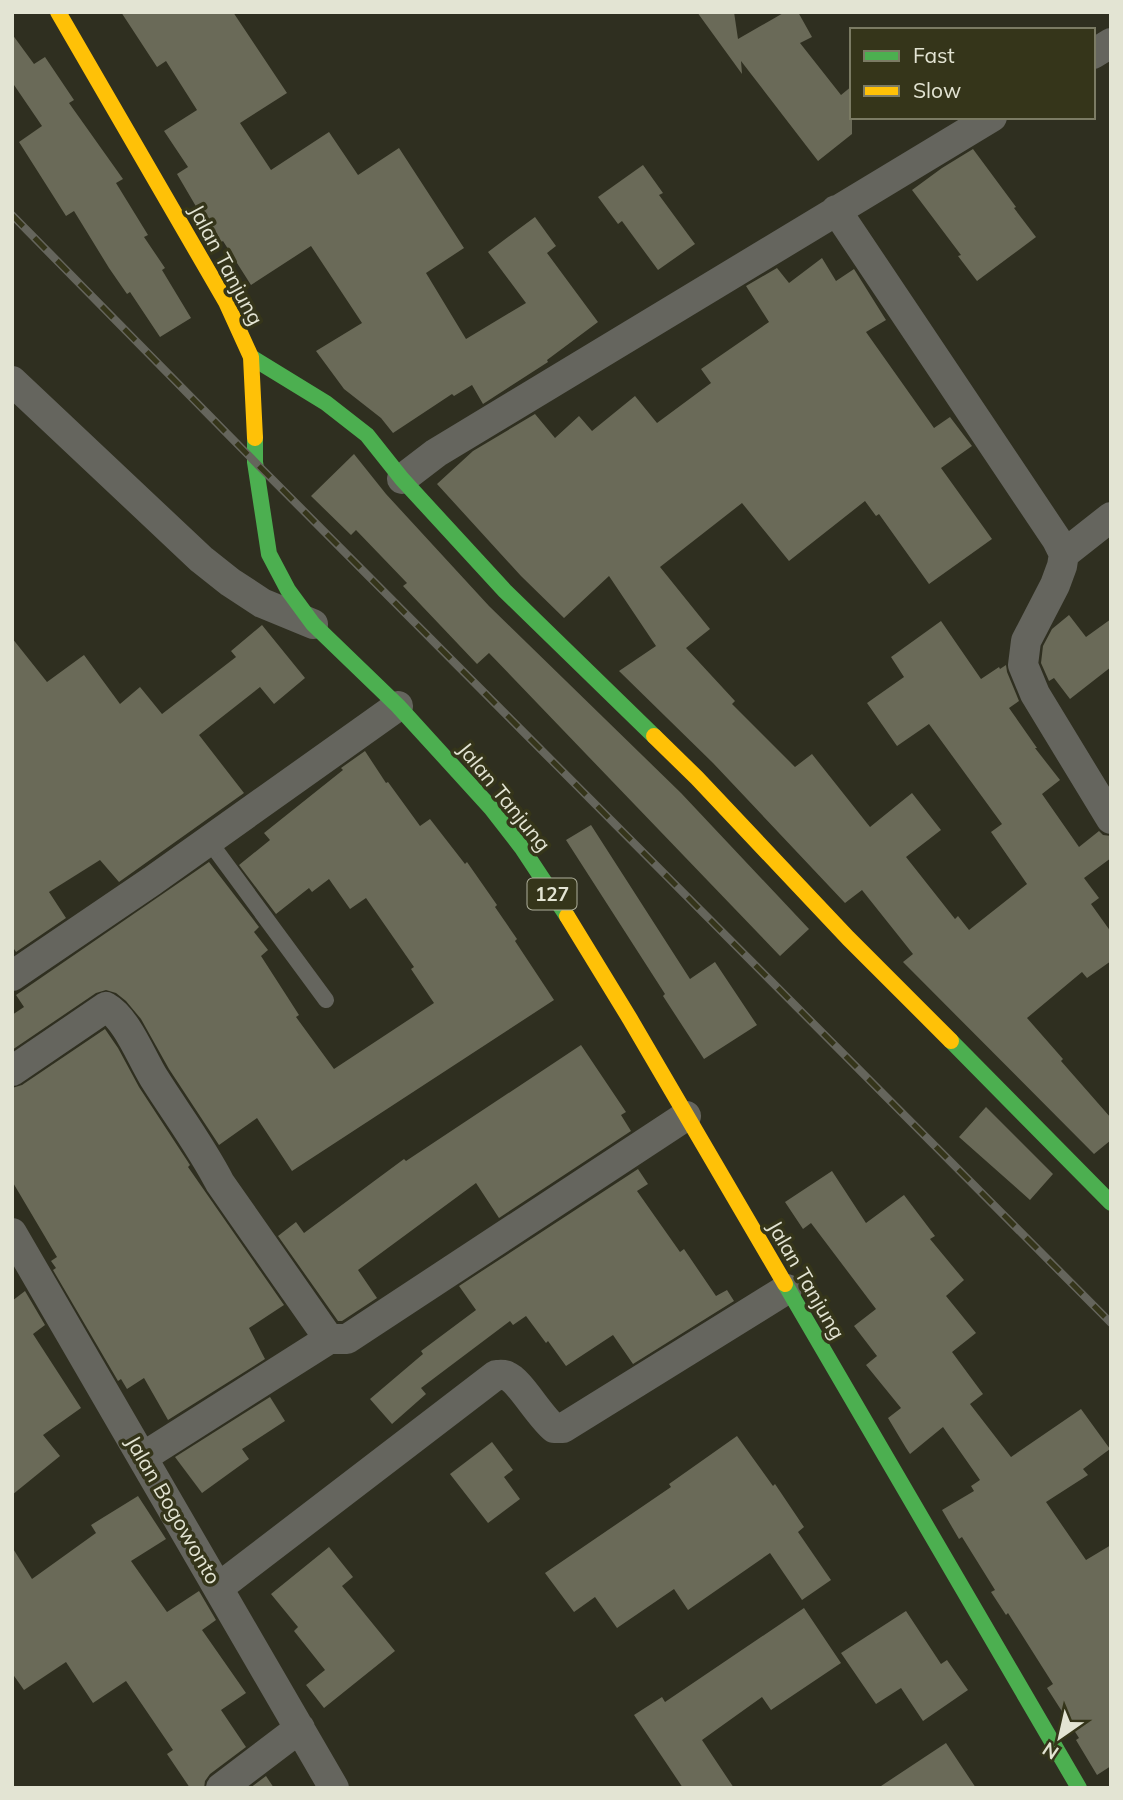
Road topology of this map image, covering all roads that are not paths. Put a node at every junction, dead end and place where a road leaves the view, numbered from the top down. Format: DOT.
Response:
graph roads {
  1 [pos="58,12"];
  2 [pos="1111,43"];
  3 [pos="1095,53"];
  4 [pos="989,119"];
  5 [pos="836,210"];
  6 [pos="251,357"];
  7 [pos="12,381"];
  8 [pos="402,479"];
  9 [pos="1111,517"];
  10 [pos="1064,554"];
  11 [pos="313,624"];
  12 [pos="398,706"];
  13 [pos="1111,819"];
  14 [pos="209,841"];
  15 [pos="12,976"];
  16 [pos="326,1000"];
  17 [pos="12,1071"];
  18 [pos="686,1116"];
  19 [pos="1111,1203"];
  20 [pos="15,1247"];
  21 [pos="787,1289"];
  22 [pos="330,1339"];
  23 [pos="142,1457"];
  24 [pos="218,1588"];
  25 [pos="300,1728"];
  26 [pos="221,1788"];
  27 [pos="334,1788"];
  28 [pos="1079,1788"];
  1 -- 6 [label="main road, Jalan Tanjung / 127"];
  2 -- 3 [label="street"];
  4 -- 5 [label="street"];
  5 -- 8 [label="street"];
  5 -- 10 [label="street"];
  6 -- 8 [label="main road"];
  6 -- 11 [label="main road, Jalan Tanjung / 127"];
  7 -- 11 [label="street"];
  8 -- 19 [label="main road"];
  9 -- 10 [label="street"];
  10 -- 13 [label="street"];
  11 -- 12 [label="main road, Jalan Tanjung / 127"];
  12 -- 14 [label="street"];
  12 -- 18 [label="main road, Jalan Tanjung / 127"];
  14 -- 15 [label="street"];
  14 -- 16 [label="lane"];
  17 -- 22 [label="street"];
  18 -- 21 [label="main road, Jalan Tanjung / 127"];
  18 -- 22 [label="street"];
  20 -- 23 [label="street, Jalan Bogowonto"];
  21 -- 24 [label="street"];
  21 -- 28 [label="main road, Jalan Tanjung / 127"];
  22 -- 23 [label="street"];
  23 -- 24 [label="street, Jalan Bogowonto"];
  24 -- 25 [label="street, Jalan Bogowonto"];
  25 -- 26 [label="street"];
  25 -- 27 [label="street, Jalan Bogowonto"];
}
